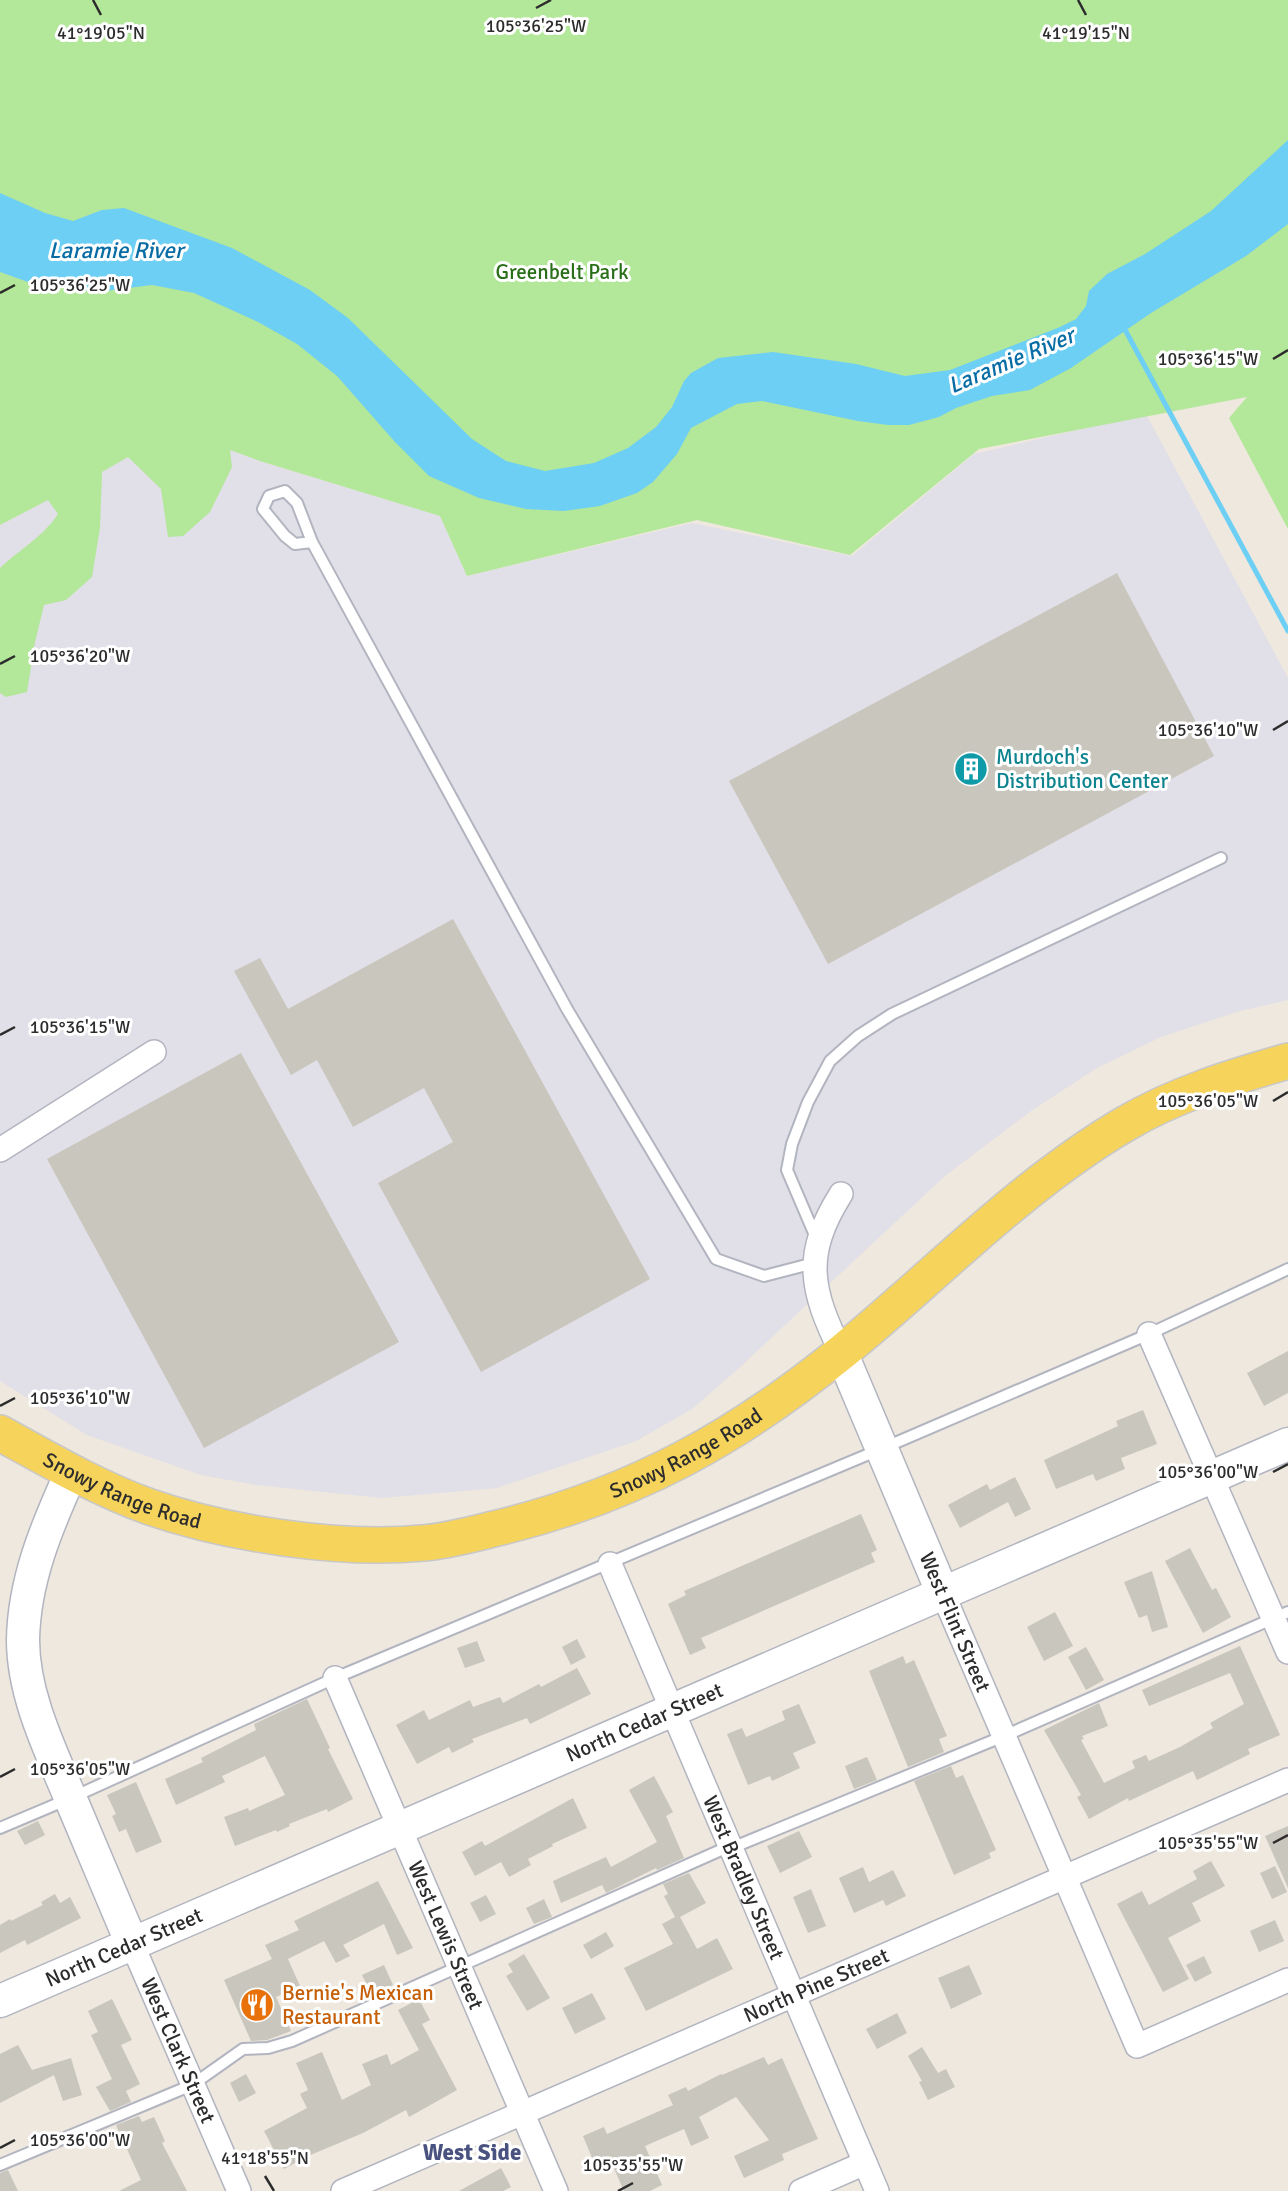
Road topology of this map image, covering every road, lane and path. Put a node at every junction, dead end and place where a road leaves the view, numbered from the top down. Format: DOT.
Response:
graph roads {
  1 [pos="312,542"];
  2 [pos="1221,858"];
  3 [pos="154,1052"];
  4 [pos="1288,1061"];
  5 [pos="0,1150"];
  6 [pos="841,1194"];
  7 [pos="816,1253"];
  8 [pos="1288,1269"];
  9 [pos="1149,1334"];
  10 [pos="841,1353"];
  11 [pos="0,1433"];
  12 [pos="1288,1444"];
  13 [pos="881,1449"];
  14 [pos="71,1473"];
  15 [pos="1213,1477"];
  16 [pos="610,1564"];
  17 [pos="943,1594"];
  18 [pos="1281,1616"];
  19 [pos="1288,1652"];
  20 [pos="335,1678"];
  21 [pos="673,1711"];
  22 [pos="1004,1737"];
  23 [pos="1288,1780"];
  24 [pos="71,1798"];
  25 [pos="0,1828"];
  26 [pos="400,1829"];
  27 [pos="730,1846"];
  28 [pos="1064,1877"];
  29 [pos="132,1944"];
  30 [pos="459,1966"];
  31 [pos="1288,1980"];
  32 [pos="794,1996"];
  33 [pos="0,2001"];
  34 [pos="192,2085"];
  35 [pos="523,2113"];
  36 [pos="865,2164"];
  37 [pos="0,2165"];
  38 [pos="239,2191"];
  39 [pos="343,2191"];
  40 [pos="556,2191"];
  41 [pos="801,2191"];
  42 [pos="877,2191"];
  1 -- 1 [label="lane"];
  1 -- 7 [label="lane"];
  2 -- 7 [label="lane"];
  3 -- 5 [label="street"];
  4 -- 10 [label="main road, Snowy Range Road"];
  6 -- 7 [label="street, West Flint Street"];
  7 -- 10 [label="street, West Flint Street"];
  8 -- 9 [label="lane"];
  9 -- 13 [label="lane"];
  9 -- 15 [label="street"];
  10 -- 13 [label="street, West Flint Street"];
  10 -- 14 [label="main road, Snowy Range Road"];
  11 -- 14 [label="main road, Snowy Range Road"];
  12 -- 15 [label="street, North Cedar Street"];
  13 -- 16 [label="lane"];
  13 -- 17 [label="street, West Flint Street"];
  14 -- 24 [label="street, West Clark Street"];
  15 -- 17 [label="street, North Cedar Street"];
  15 -- 18 [label="street"];
  16 -- 20 [label="lane"];
  16 -- 21 [label="street, West Bradley Street"];
  17 -- 21 [label="street, North Cedar Street"];
  17 -- 22 [label="street, West Flint Street"];
  18 -- 19 [label="street"];
  18 -- 22 [label="lane"];
  20 -- 24 [label="lane"];
  20 -- 26 [label="street, West Lewis Street"];
  21 -- 26 [label="street, North Cedar Street"];
  21 -- 27 [label="street, West Bradley Street"];
  22 -- 27 [label="lane"];
  22 -- 28 [label="street, West Flint Street"];
  23 -- 28 [label="street, North Pine Street"];
  24 -- 25 [label="lane"];
  24 -- 29 [label="street, West Clark Street"];
  26 -- 29 [label="street, North Cedar Street"];
  26 -- 30 [label="street, West Lewis Street"];
  27 -- 30 [label="lane"];
  27 -- 32 [label="street, West Bradley Street"];
  28 -- 31 [label="street, West Flint Street"];
  28 -- 32 [label="street, North Pine Street"];
  29 -- 33 [label="street, North Cedar Street"];
  29 -- 34 [label="street, West Clark Street"];
  30 -- 34 [label="lane"];
  30 -- 35 [label="street, West Lewis Street"];
  32 -- 35 [label="street, North Pine Street"];
  32 -- 36 [label="street, West Bradley Street"];
  34 -- 37 [label="lane"];
  34 -- 38 [label="street, West Clark Street"];
  35 -- 39 [label="street, North Pine Street"];
  35 -- 40 [label="street, West Lewis Street"];
  36 -- 41 [label="street"];
  36 -- 42 [label="street, West Bradley Street"];
}
